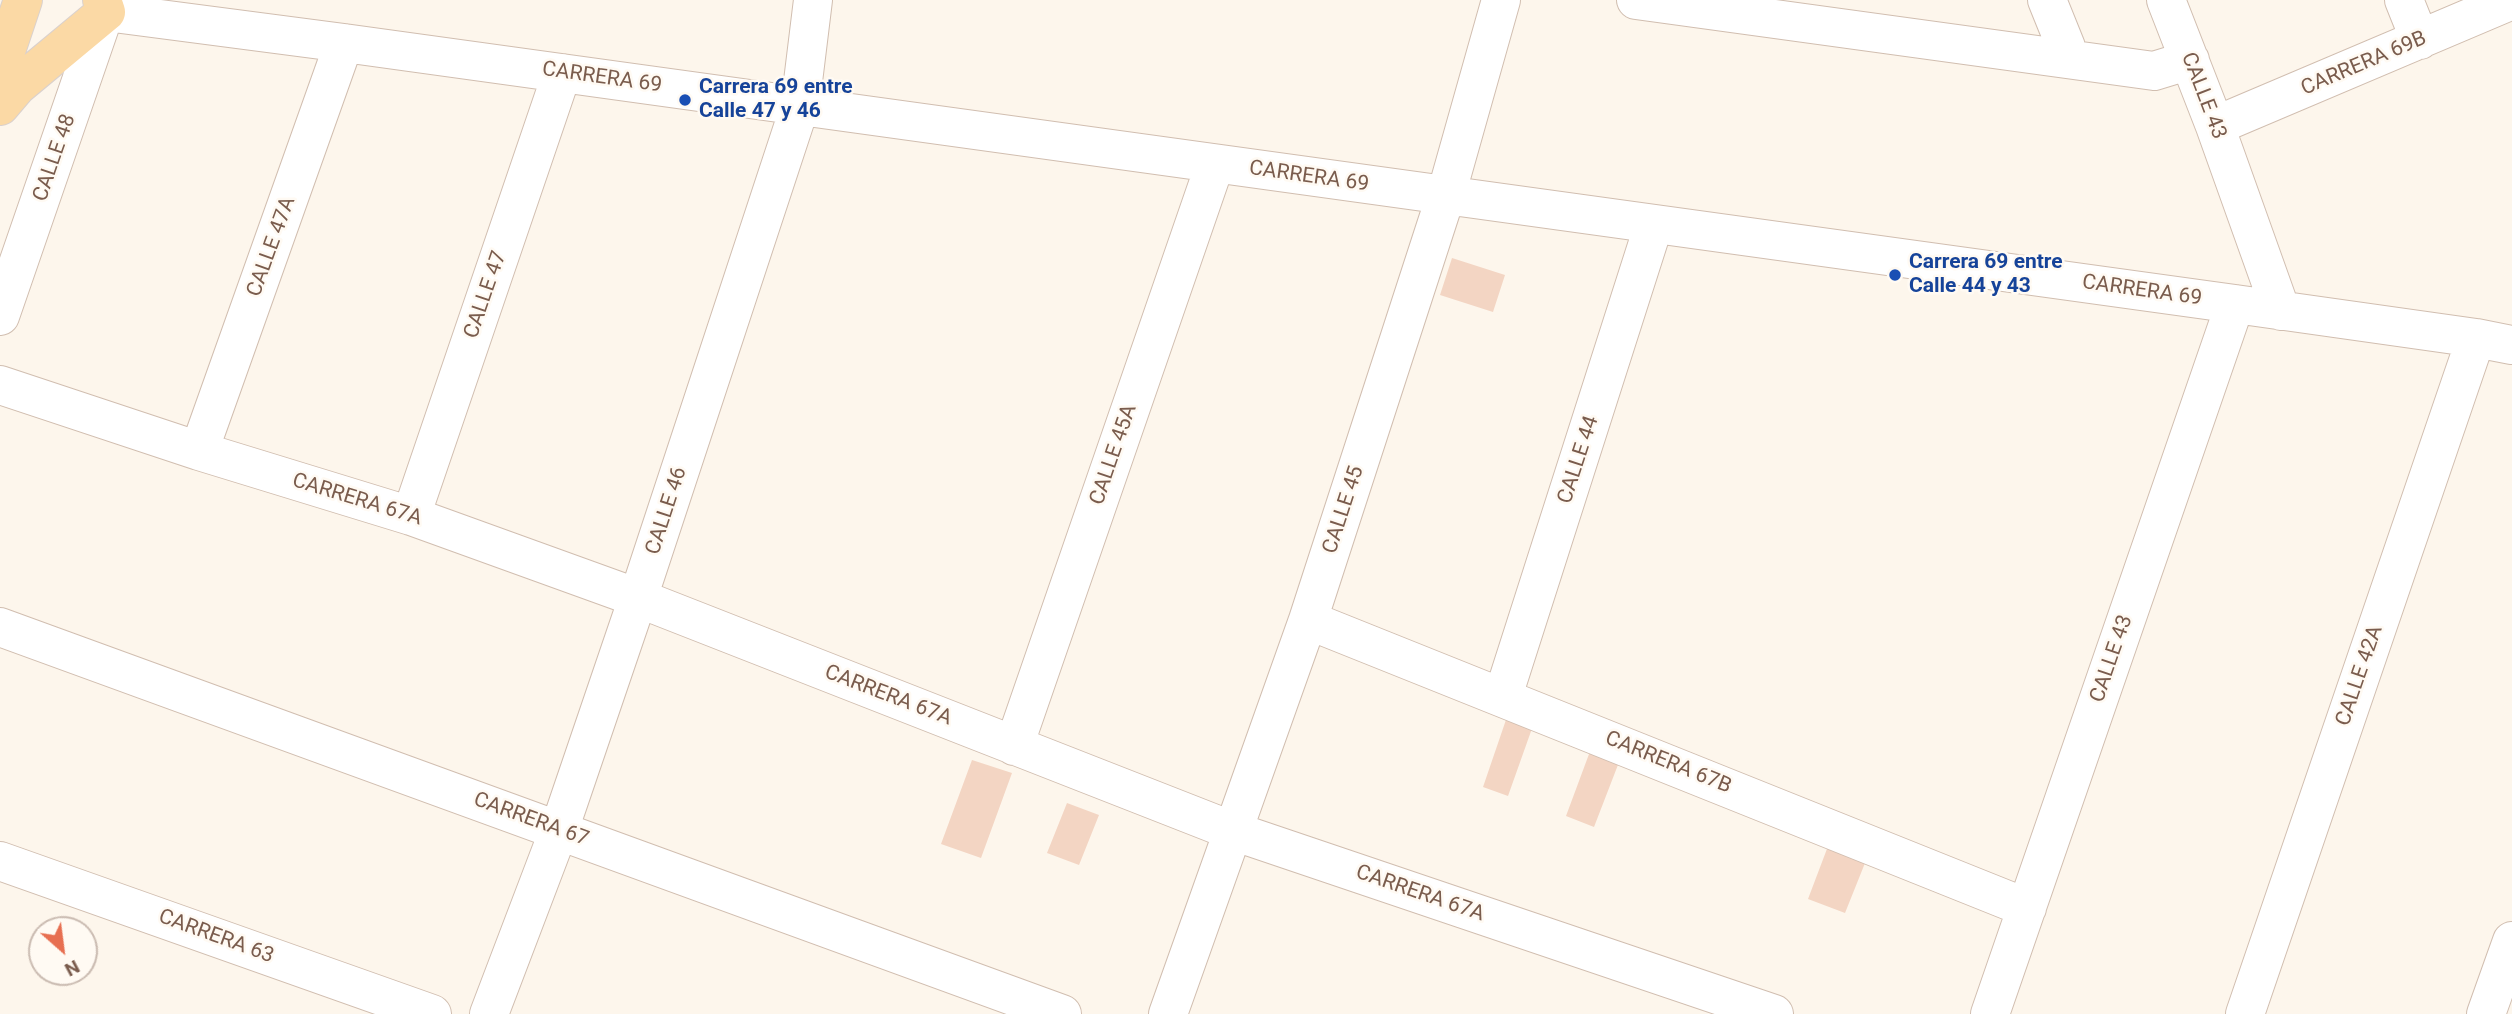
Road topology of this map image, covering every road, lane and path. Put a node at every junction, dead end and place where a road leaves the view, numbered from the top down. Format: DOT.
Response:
graph roads {
  1 [pos="23,0"];
  2 [pos="813,0"];
  3 [pos="1501,0"];
  4 [pos="1636,0"];
  5 [pos="2047,0"];
  6 [pos="2166,0"];
  7 [pos="2404,0"];
  8 [pos="2512,1"];
  9 [pos="106,4"];
  10 [pos="2420,40"];
  11 [pos="345,43"];
  12 [pos="2065,58"];
  13 [pos="2190,60"];
  14 [pos="0,69"];
  15 [pos="562,73"];
  16 [pos="0,106"];
  17 [pos="800,106"];
  18 [pos="2215,126"];
  19 [pos="1215,163"];
  20 [pos="1446,195"];
  21 [pos="1654,224"];
  22 [pos="2235,304"];
  23 [pos="2281,311"];
  24 [pos="0,316"];
  25 [pos="2494,341"];
  26 [pos="0,385"];
  27 [pos="199,451"];
  28 [pos="411,516"];
  29 [pos="638,598"];
  30 [pos="1308,620"];
  31 [pos="0,627"];
  32 [pos="1503,696"];
  33 [pos="1014,746"];
  34 [pos="559,830"];
  35 [pos="1233,831"];
  36 [pos="0,861"];
  37 [pos="2026,908"];
  38 [pos="2512,941"];
  39 [pos="432,1014"];
  40 [pos="489,1014"];
  41 [pos="1062,1014"];
  42 [pos="1168,1014"];
  43 [pos="1774,1014"];
  44 [pos="1990,1014"];
  45 [pos="2245,1014"];
  46 [pos="2486,1014"];
  1 -- 14 [label="main road"];
  2 -- 17 [label="street, CALLE 46"];
  3 -- 20 [label="street, CALLE 45"];
  4 -- 12 [label="street"];
  5 -- 12 [label="street"];
  6 -- 13 [label="street, CALLE 43"];
  7 -- 10 [label="street"];
  8 -- 10 [label="street, CARRERA 69B"];
  9 -- 11 [label="street, CARRERA 69"];
  9 -- 16 [label="main road"];
  9 -- 24 [label="street, CALLE 48"];
  10 -- 18 [label="street, CARRERA 69B"];
  11 -- 15 [label="street, CARRERA 69"];
  11 -- 27 [label="street, CALLE 47A"];
  12 -- 13 [label="street"];
  13 -- 18 [label="street, CALLE 43"];
  15 -- 17 [label="street, CARRERA 69"];
  15 -- 28 [label="street, CALLE 47"];
  17 -- 19 [label="street, CARRERA 69"];
  17 -- 29 [label="street, CALLE 46"];
  18 -- 23 [label="street, CALLE 43"];
  19 -- 20 [label="street, CARRERA 69"];
  19 -- 33 [label="street, CALLE 45A"];
  20 -- 21 [label="street, CARRERA 69"];
  20 -- 30 [label="street, CALLE 45"];
  21 -- 22 [label="street, CARRERA 69"];
  21 -- 32 [label="street, CALLE 44"];
  22 -- 23 [label="street, CARRERA 69"];
  22 -- 37 [label="street, CALLE 43"];
  23 -- 25 [label="street, CARRERA 69"];
  25 -- 45 [label="street, CALLE 42A"];
  26 -- 27 [label="street, CARRERA 67A"];
  27 -- 28 [label="street, CARRERA 67A"];
  28 -- 29 [label="street, CARRERA 67A"];
  29 -- 33 [label="street, CARRERA 67A"];
  29 -- 34 [label="street, CALLE 46"];
  30 -- 32 [label="street, CARRERA 67B"];
  30 -- 35 [label="street, CALLE 45"];
  31 -- 34 [label="street, CARRERA 67"];
  32 -- 37 [label="street, CARRERA 67B"];
  33 -- 35 [label="street, CARRERA 67A"];
  34 -- 40 [label="street, CALLE 46"];
  34 -- 41 [label="street, CARRERA 67"];
  35 -- 42 [label="street, CALLE 45"];
  35 -- 43 [label="street, CARRERA 67A"];
  36 -- 39 [label="street, CARRERA 63"];
  37 -- 44 [label="street, CALLE 43"];
  38 -- 46 [label="street"];
}
